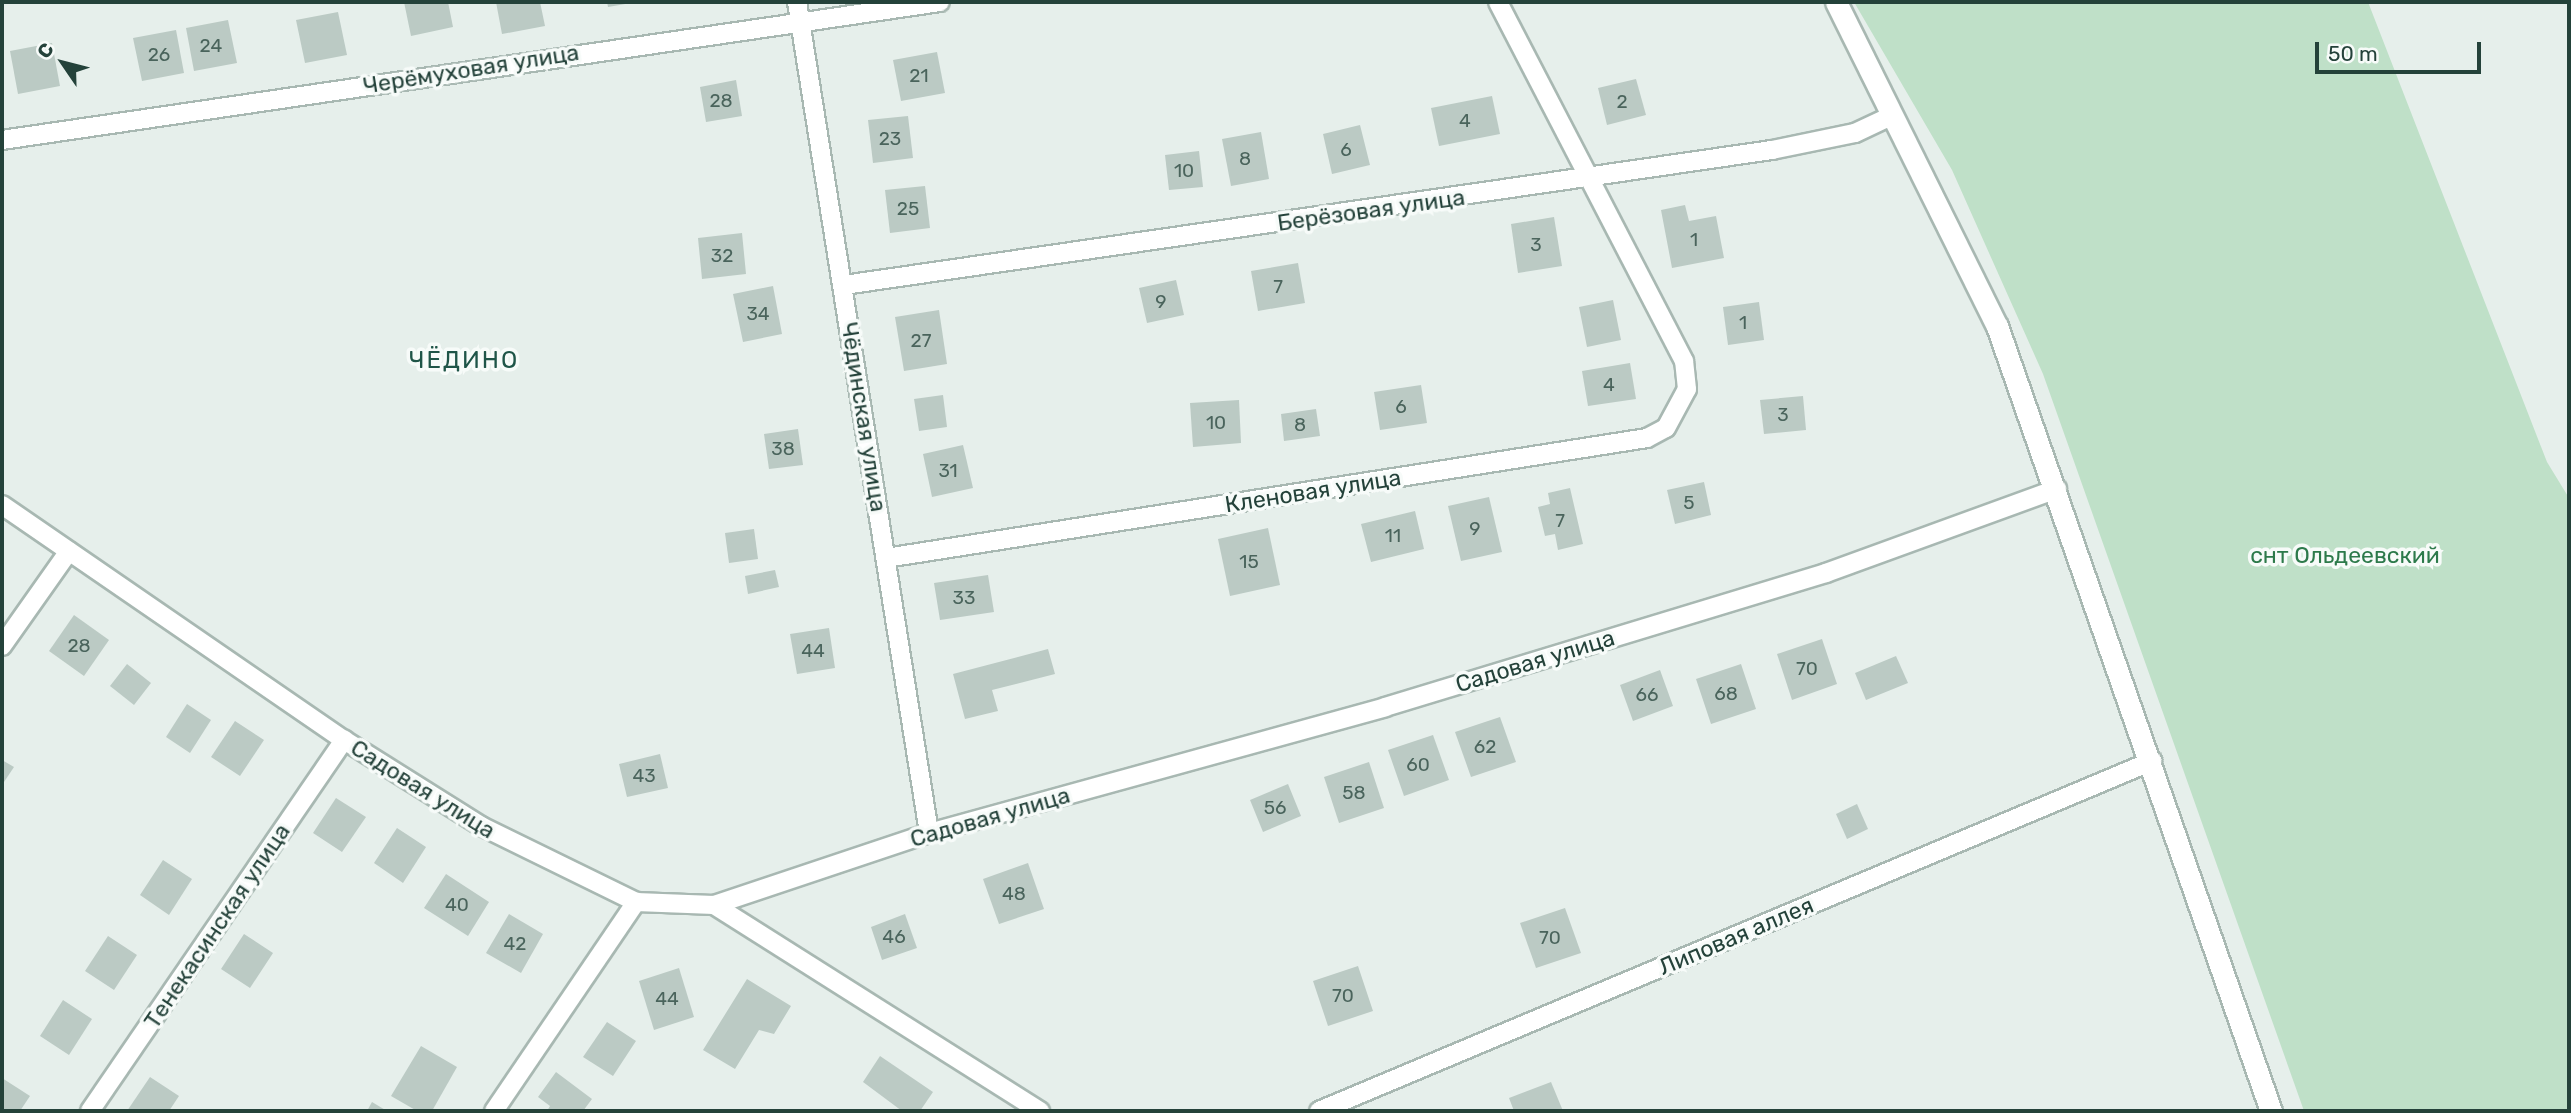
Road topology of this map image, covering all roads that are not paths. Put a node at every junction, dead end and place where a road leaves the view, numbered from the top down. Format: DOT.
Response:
graph roads {
  1 [pos="940,2"];
  2 [pos="1498,2"];
  3 [pos="1836,2"];
  4 [pos="798,11"];
  5 [pos="1892,115"];
  6 [pos="2,140"];
  7 [pos="1585,180"];
  8 [pos="844,285"];
  9 [pos="2057,489"];
  10 [pos="2,505"];
  11 [pos="69,551"];
  12 [pos="886,558"];
  13 [pos="2,646"];
  14 [pos="344,740"];
  15 [pos="2152,761"];
  16 [pos="929,834"];
  17 [pos="636,902"];
  18 [pos="713,905"];
  19 [pos="90,1111"];
  20 [pos="494,1111"];
  21 [pos="1040,1111"];
  22 [pos="1319,1111"];
  23 [pos="2271,1111"];
  1 -- 4 [label="street, Черёмуховая улица"];
  2 -- 7 [label="street"];
  3 -- 5 [label="street"];
  4 -- 6 [label="street, Черёмуховая улица"];
  4 -- 8 [label="street, Чёдинская улица"];
  5 -- 7 [label="street, Берёзовая улица"];
  5 -- 9 [label="street"];
  7 -- 8 [label="street, Берёзовая улица"];
  7 -- 12 [label="street, Кленовая улица"];
  8 -- 12 [label="street, Чёдинская улица"];
  9 -- 15 [label="street"];
  9 -- 16 [label="street, Садовая улица"];
  10 -- 11 [label="street, Садовая улица"];
  11 -- 13 [label="street"];
  11 -- 14 [label="street, Садовая улица"];
  12 -- 16 [label="street, Чёдинская улица"];
  14 -- 17 [label="street, Садовая улица"];
  14 -- 19 [label="street, Тенекасинская улица"];
  15 -- 22 [label="street, Липовая аллея"];
  15 -- 23 [label="street"];
  16 -- 18 [label="street, Садовая улица"];
  17 -- 18 [label="street, Садовая улица"];
  17 -- 20 [label="street"];
  18 -- 21 [label="street"];
}
